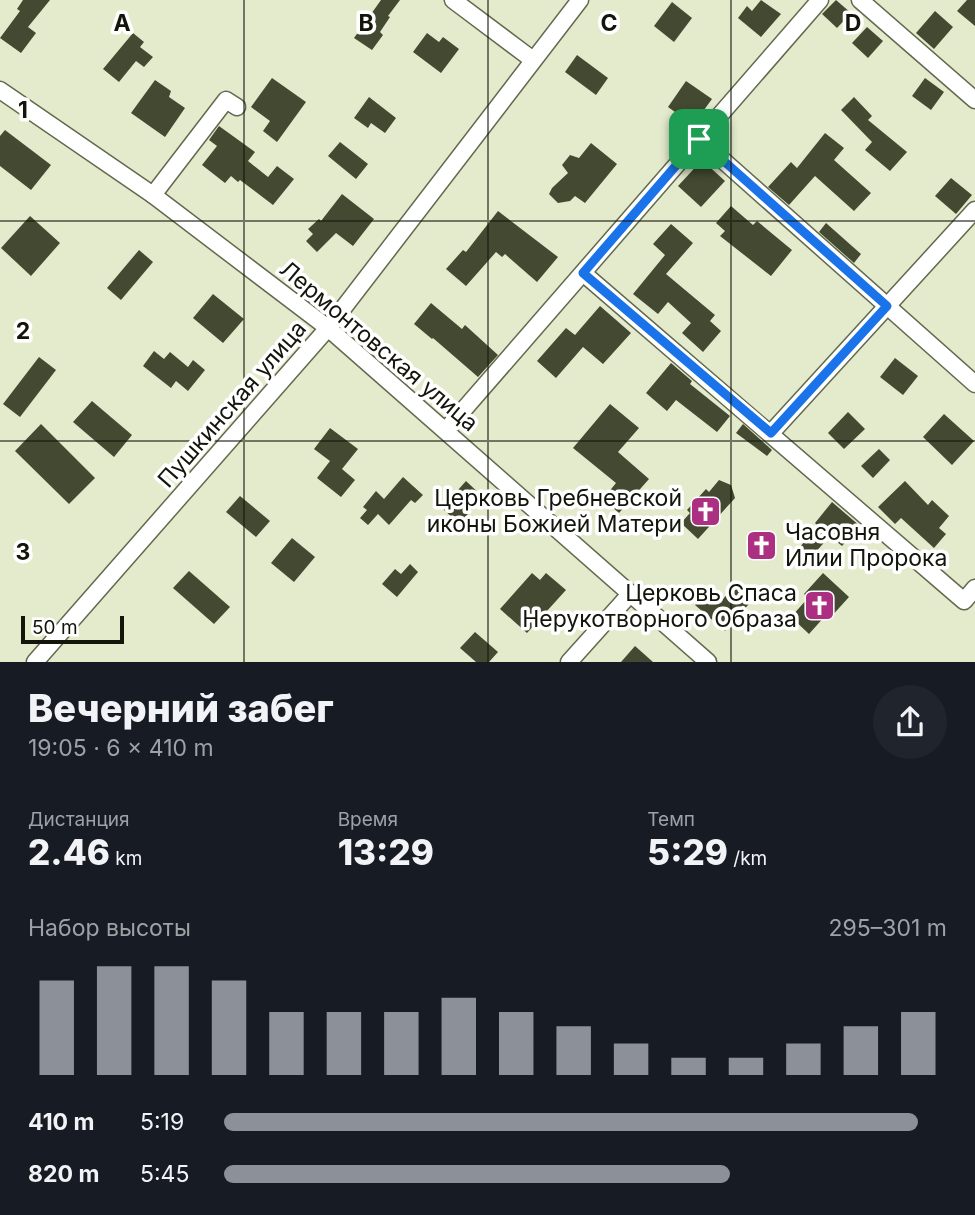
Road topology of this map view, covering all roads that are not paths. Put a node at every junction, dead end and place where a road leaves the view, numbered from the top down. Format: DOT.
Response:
graph roads {
  1 [pos="453,0"];
  2 [pos="580,0"];
  3 [pos="820,0"];
  4 [pos="860,0"];
  5 [pos="533,60"];
  6 [pos="0,90"];
  7 [pos="975,100"];
  8 [pos="237,107"];
  9 [pos="699,139"];
  10 [pos="153,195"];
  11 [pos="975,210"];
  12 [pos="583,273"];
  13 [pos="887,306"];
  14 [pos="328,328"];
  15 [pos="975,384"];
  16 [pos="446,430"];
  17 [pos="771,433"];
  18 [pos="975,588"];
  19 [pos="631,593"];
  20 [pos="35,662"];
  21 [pos="569,662"];
  22 [pos="708,662"];
  1 -- 5 [label="street"];
  2 -- 5 [label="street, Пушкинская улица"];
  3 -- 9 [label="street"];
  4 -- 7 [label="street"];
  5 -- 14 [label="street, Пушкинская улица"];
  6 -- 10 [label="street, Лермонтовская улица"];
  8 -- 10 [label="street"];
  9 -- 12 [label="street"];
  9 -- 13 [label="street"];
  10 -- 14 [label="street, Лермонтовская улица"];
  11 -- 13 [label="street"];
  12 -- 16 [label="street"];
  12 -- 17 [label="street"];
  13 -- 15 [label="street"];
  13 -- 17 [label="street"];
  14 -- 16 [label="street, Лермонтовская улица"];
  14 -- 20 [label="street, Пушкинская улица"];
  16 -- 19 [label="street, Лермонтовская улица"];
  17 -- 18 [label="street"];
  19 -- 21 [label="street"];
  19 -- 22 [label="street, Лермонтовская улица"];
}
